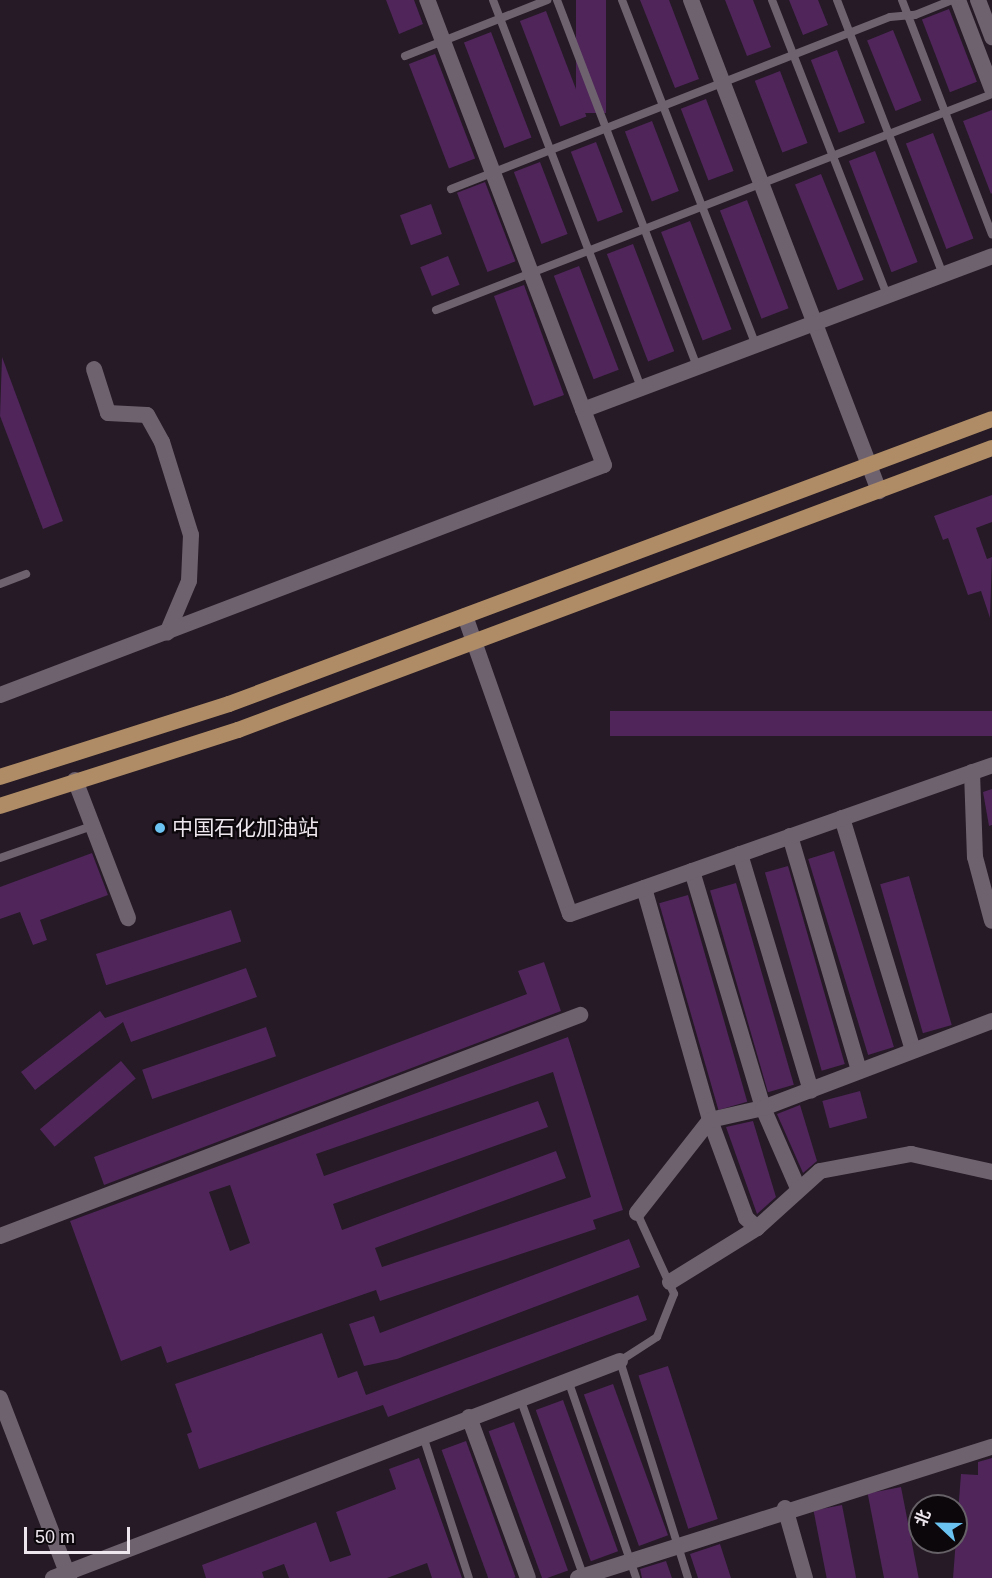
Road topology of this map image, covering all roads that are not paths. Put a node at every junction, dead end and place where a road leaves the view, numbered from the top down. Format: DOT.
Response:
graph roads {
  1 [pos="427,0"];
  2 [pos="493,0"];
  3 [pos="547,0"];
  4 [pos="557,0"];
  5 [pos="622,0"];
  6 [pos="691,0"];
  7 [pos="771,0"];
  8 [pos="837,0"];
  9 [pos="902,0"];
  10 [pos="952,0"];
  11 [pos="958,0"];
  12 [pos="978,0"];
  13 [pos="909,16"];
  14 [pos="500,19"];
  15 [pos="850,34"];
  16 [pos="992,37"];
  17 [pos="443,41"];
  18 [pos="405,56"];
  19 [pos="794,56"];
  20 [pos="723,84"];
  21 [pos="992,89"];
  22 [pos="992,94"];
  23 [pos="663,108"];
  24 [pos="946,112"];
  25 [pos="605,130"];
  26 [pos="889,134"];
  27 [pos="551,151"];
  28 [pos="832,156"];
  29 [pos="493,173"];
  30 [pos="761,184"];
  31 [pos="450,189"];
  32 [pos="703,207"];
  33 [pos="644,229"];
  34 [pos="992,234"];
  35 [pos="588,251"];
  36 [pos="992,255"];
  37 [pos="531,273"];
  38 [pos="943,274"];
  39 [pos="887,295"];
  40 [pos="436,310"];
  41 [pos="814,322"];
  42 [pos="756,345"];
  43 [pos="697,367"];
  44 [pos="94,369"];
  45 [pos="642,388"];
  46 [pos="583,410"];
  47 [pos="992,419"];
  48 [pos="992,448"];
  49 [pos="869,465"];
  50 [pos="879,491"];
  51 [pos="26,574"];
  52 [pos="0,584"];
  53 [pos="465,616"];
  54 [pos="167,633"];
  55 [pos="473,642"];
  56 [pos="0,695"];
  57 [pos="992,765"];
  58 [pos="972,772"];
  59 [pos="0,777"];
  60 [pos="75,780"];
  61 [pos="0,806"];
  62 [pos="842,818"];
  63 [pos="92,826"];
  64 [pos="790,837"];
  65 [pos="740,854"];
  66 [pos="0,858"];
  67 [pos="692,871"];
  68 [pos="644,888"];
  69 [pos="128,918"];
  70 [pos="992,921"];
  71 [pos="580,1015"];
  72 [pos="992,1021"];
  73 [pos="913,1050"];
  74 [pos="859,1071"];
  75 [pos="811,1091"];
  76 [pos="763,1108"];
  77 [pos="710,1119"];
  78 [pos="992,1172"];
  79 [pos="798,1188"];
  80 [pos="638,1213"];
  81 [pos="757,1228"];
  82 [pos="0,1236"];
  83 [pos="670,1281"];
  84 [pos="620,1361"];
  85 [pos="568,1380"];
  86 [pos="520,1396"];
  87 [pos="0,1398"];
  88 [pos="469,1418"];
  89 [pos="423,1436"];
  90 [pos="992,1447"];
  91 [pos="785,1508"];
  92 [pos="676,1545"];
  93 [pos="630,1559"];
  94 [pos="63,1576"];
  95 [pos="582,1577"];
  96 [pos="469,1578"];
  97 [pos="528,1578"];
  98 [pos="636,1578"];
  99 [pos="688,1578"];
  100 [pos="805,1578"];
  1 -- 17 [label="street"];
  2 -- 14 [label="lane"];
  3 -- 14 [label="lane"];
  4 -- 25 [label="lane"];
  5 -- 23 [label="lane"];
  6 -- 20 [label="street"];
  7 -- 19 [label="lane"];
  8 -- 15 [label="lane"];
  9 -- 13 [label="lane"];
  10 -- 13 [label="lane"];
  11 -- 21 [label="street"];
  12 -- 16 [label="street"];
  13 -- 15 [label="lane"];
  13 -- 24 [label="lane"];
  14 -- 17 [label="lane"];
  14 -- 27 [label="lane"];
  15 -- 19 [label="lane"];
  15 -- 26 [label="lane"];
  17 -- 18 [label="lane"];
  17 -- 29 [label="street"];
  19 -- 20 [label="lane"];
  19 -- 28 [label="lane"];
  20 -- 23 [label="lane"];
  20 -- 30 [label="street"];
  22 -- 24 [label="lane"];
  23 -- 25 [label="lane"];
  23 -- 32 [label="lane"];
  24 -- 26 [label="lane"];
  24 -- 34 [label="lane"];
  25 -- 27 [label="lane"];
  25 -- 33 [label="lane"];
  26 -- 28 [label="lane"];
  26 -- 38 [label="lane"];
  27 -- 29 [label="lane"];
  27 -- 35 [label="lane"];
  28 -- 30 [label="lane"];
  28 -- 39 [label="lane"];
  29 -- 31 [label="lane"];
  29 -- 37 [label="street"];
  30 -- 32 [label="lane"];
  30 -- 41 [label="street"];
  32 -- 33 [label="lane"];
  32 -- 42 [label="lane"];
  33 -- 35 [label="lane"];
  33 -- 43 [label="lane"];
  35 -- 37 [label="lane"];
  35 -- 45 [label="lane"];
  36 -- 38 [label="street"];
  37 -- 40 [label="lane"];
  37 -- 46 [label="street"];
  38 -- 39 [label="street"];
  39 -- 41 [label="street"];
  41 -- 42 [label="street"];
  41 -- 49 [label="street"];
  42 -- 43 [label="street"];
  43 -- 45 [label="street"];
  44 -- 54 [label="street"];
  45 -- 46 [label="street"];
  46 -- 54 [label="street"];
  47 -- 49 [label="main road"];
  48 -- 50 [label="main road"];
  49 -- 50 [label="street"];
  49 -- 53 [label="main road"];
  50 -- 55 [label="main road"];
  51 -- 52 [label="lane"];
  53 -- 55 [label="street"];
  53 -- 59 [label="main road"];
  54 -- 56 [label="street"];
  55 -- 60 [label="main road"];
  55 -- 68 [label="street"];
  57 -- 58 [label="street"];
  58 -- 62 [label="street"];
  58 -- 70 [label="street"];
  60 -- 61 [label="main road"];
  60 -- 63 [label="street"];
  62 -- 64 [label="street"];
  62 -- 73 [label="street"];
  63 -- 66 [label="lane"];
  63 -- 69 [label="street"];
  64 -- 65 [label="street"];
  64 -- 74 [label="street"];
  65 -- 67 [label="street"];
  65 -- 75 [label="street"];
  67 -- 68 [label="street"];
  67 -- 76 [label="street"];
  68 -- 77 [label="street"];
  71 -- 82 [label="street"];
  72 -- 73 [label="street"];
  73 -- 74 [label="street"];
  74 -- 75 [label="street"];
  75 -- 76 [label="street"];
  76 -- 77 [label="street"];
  76 -- 79 [label="street"];
  77 -- 80 [label="street"];
  77 -- 81 [label="street"];
  78 -- 79 [label="street"];
  79 -- 81 [label="street"];
  80 -- 83 [label="lane"];
  81 -- 83 [label="street"];
  83 -- 84 [label="lane"];
  84 -- 85 [label="street"];
  84 -- 92 [label="lane"];
  85 -- 86 [label="street"];
  85 -- 93 [label="lane"];
  86 -- 88 [label="street"];
  86 -- 95 [label="lane"];
  87 -- 94 [label="street"];
  88 -- 89 [label="street"];
  88 -- 97 [label="street"];
  89 -- 94 [label="street"];
  89 -- 96 [label="lane"];
  90 -- 91 [label="street"];
  91 -- 92 [label="street"];
  91 -- 100 [label="street"];
  92 -- 93 [label="street"];
  92 -- 99 [label="lane"];
  93 -- 95 [label="street"];
  93 -- 98 [label="lane"];
}
